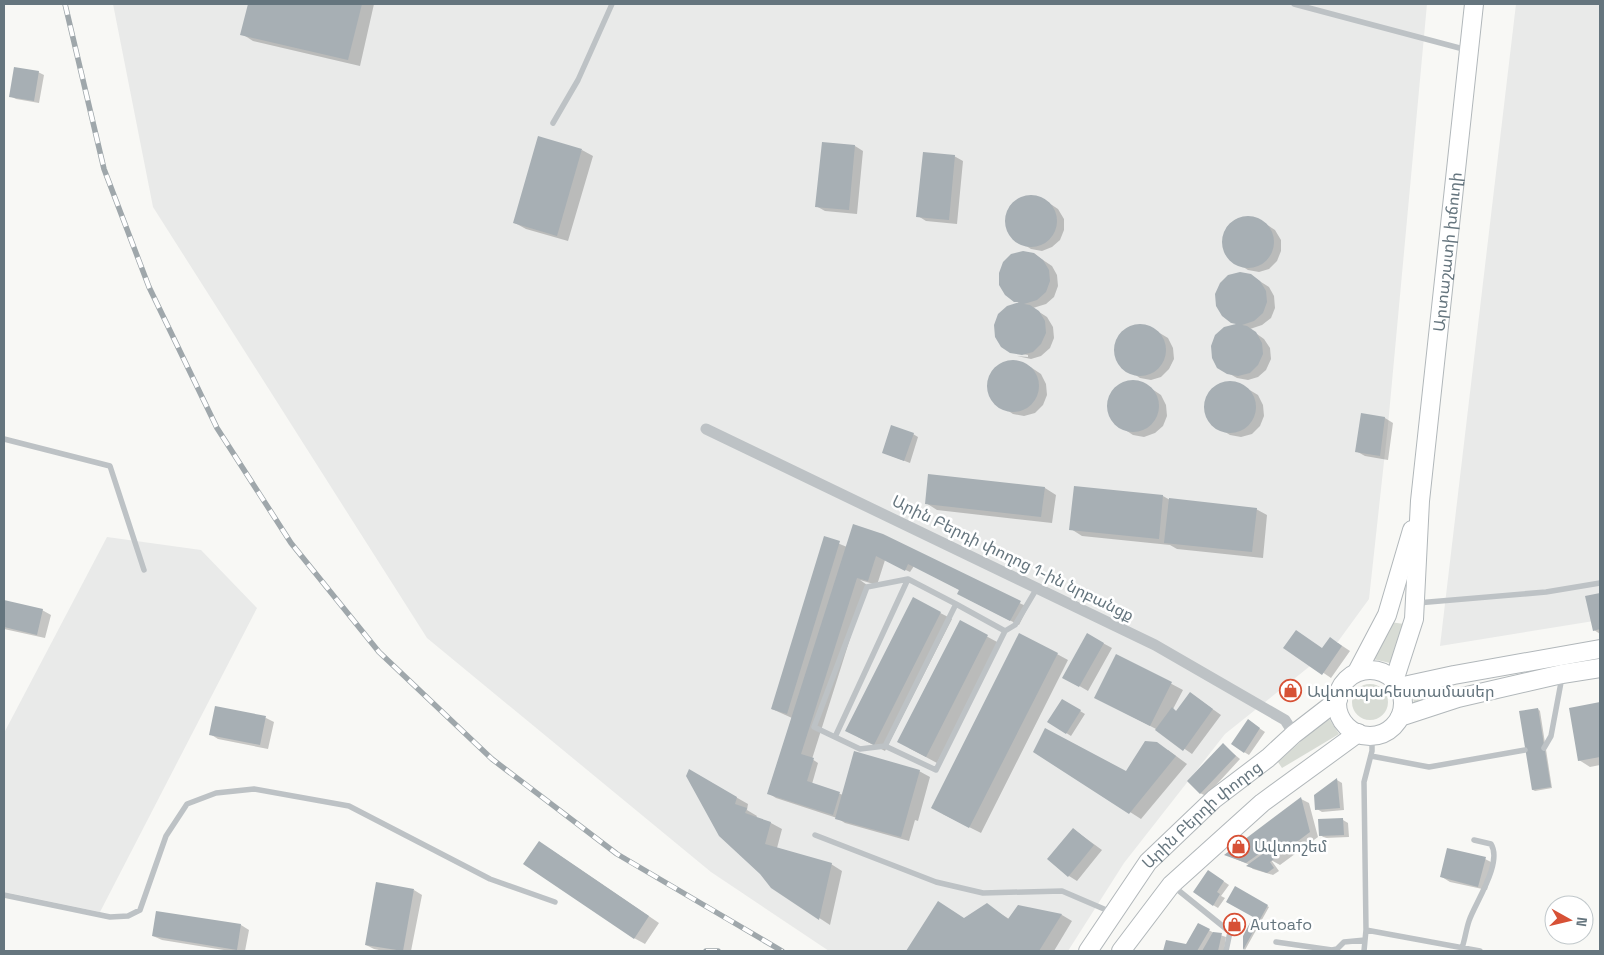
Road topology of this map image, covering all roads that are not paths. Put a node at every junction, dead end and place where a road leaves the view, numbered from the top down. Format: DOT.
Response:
graph roads {
  1 [pos="612,4"];
  2 [pos="1294,4"];
  3 [pos="1474,4"];
  4 [pos="1469,50"];
  5 [pos="553,122"];
  6 [pos="706,429"];
  7 [pos="4,438"];
  8 [pos="1420,501"];
  9 [pos="144,570"];
  10 [pos="908,580"];
  11 [pos="1600,583"];
  12 [pos="1037,588"];
  13 [pos="1414,603"];
  14 [pos="956,604"];
  15 [pos="1005,631"];
  16 [pos="1600,649"];
  17 [pos="1600,668"];
  18 [pos="1358,672"];
  19 [pos="1562,674"];
  20 [pos="1397,684"];
  21 [pos="1338,700"];
  22 [pos="1400,717"];
  23 [pos="1294,734"];
  24 [pos="1365,734"];
  25 [pos="835,737"];
  26 [pos="884,746"];
  27 [pos="1544,748"];
  28 [pos="1526,750"];
  29 [pos="1370,756"];
  30 [pos="815,835"];
  31 [pos="1474,840"];
  32 [pos="1171,884"];
  33 [pos="4,895"];
  34 [pos="555,902"];
  35 [pos="1114,914"];
  36 [pos="1366,930"];
  37 [pos="1365,940"];
  38 [pos="1276,942"];
  39 [pos="1462,948"];
  40 [pos="1088,951"];
  41 [pos="1121,951"];
  42 [pos="1226,951"];
  43 [pos="1364,951"];
  44 [pos="1480,951"];
  1 -- 5 [label="lane"];
  2 -- 4 [label="lane"];
  3 -- 4 [label="main road, Արտաշատի խճուղի"];
  4 -- 8 [label="main road, Արտաշատի խճուղի"];
  6 -- 12 [label="street, Արին Բերդի փողոց 1-ին նրբանցք"];
  7 -- 9 [label="lane"];
  8 -- 13 [label="main road, Արտաշատի խճուղի"];
  8 -- 18 [label="main road, Արտաշատի խճուղի"];
  10 -- 14 [label="lane"];
  10 -- 25 [label="lane"];
  10 -- 25 [label="lane"];
  11 -- 13 [label="lane"];
  12 -- 15 [label="lane"];
  12 -- 23 [label="street, Արին Բերդի փողոց 1-ին նրբանցք"];
  13 -- 20 [label="main road, Արտաշատի խճուղի"];
  14 -- 15 [label="lane"];
  14 -- 26 [label="lane"];
  15 -- 26 [label="lane"];
  16 -- 20 [label="main road"];
  17 -- 19 [label="main road"];
  18 -- 20 [label="main road"];
  18 -- 21 [label="main road"];
  19 -- 22 [label="main road"];
  19 -- 27 [label="lane"];
  20 -- 22 [label="main road"];
  21 -- 23 [label="main road, Արին Բերդի փողոց"];
  21 -- 24 [label="main road"];
  22 -- 24 [label="main road"];
  23 -- 35 [label="main road, Արին Բերդի փողոց"];
  24 -- 29 [label="lane"];
  24 -- 32 [label="main road, Արին Բերդի փողոց"];
  25 -- 26 [label="lane"];
  28 -- 29 [label="lane"];
  29 -- 36 [label="lane"];
  30 -- 35 [label="lane"];
  31 -- 39 [label="lane"];
  32 -- 41 [label="main road, Արին Բերդի փողոց"];
  32 -- 42 [label="lane"];
  33 -- 34 [label="lane"];
  35 -- 40 [label="main road, Արին Բերդի փողոց"];
  36 -- 37 [label="lane"];
  36 -- 39 [label="lane"];
  37 -- 38 [label="lane"];
  37 -- 43 [label="lane"];
  39 -- 44 [label="lane"];
}
